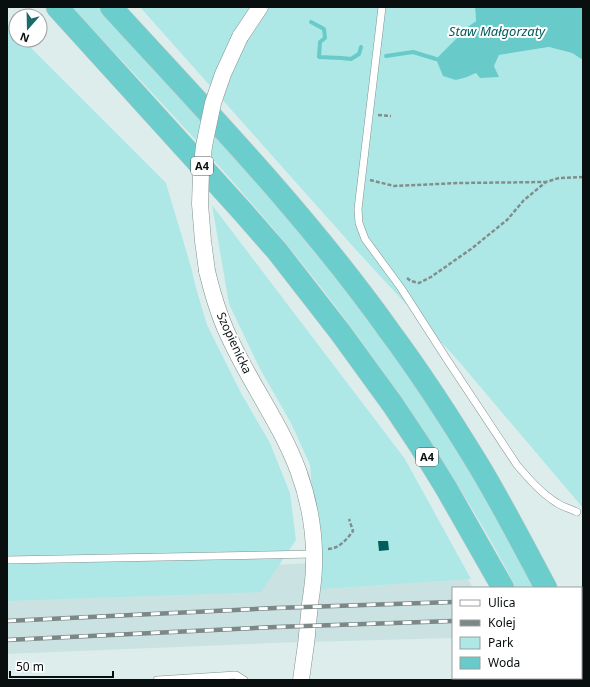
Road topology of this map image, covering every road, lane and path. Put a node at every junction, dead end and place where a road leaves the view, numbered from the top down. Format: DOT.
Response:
graph roads {
  1 [pos="57,7"];
  2 [pos="111,7"];
  3 [pos="260,7"];
  4 [pos="382,7"];
  5 [pos="583,177"];
  6 [pos="362,178"];
  7 [pos="546,182"];
  8 [pos="392,275"];
  9 [pos="577,512"];
  10 [pos="349,519"];
  11 [pos="314,552"];
  12 [pos="7,560"];
  13 [pos="502,587"];
  14 [pos="545,587"];
  15 [pos="157,680"];
  16 [pos="244,680"];
  17 [pos="302,680"];
  18 [pos="456,680"];
  19 [pos="482,680"];
  1 -- 13 [label="highway, A4"];
  2 -- 14 [label="highway"];
  3 -- 11 [label="street, Szopienicka, bridge"];
  4 -- 6 [label="lane"];
  5 -- 7 [label="path"];
  6 -- 7 [label="path"];
  6 -- 8 [label="lane"];
  7 -- 8 [label="path"];
  8 -- 9 [label="lane"];
  10 -- 11 [label="path"];
  11 -- 12 [label="lane"];
  11 -- 17 [label="street, Szopienicka"];
  15 -- 16 [label="lane"];
  18 -- 19 [label="lane"];
}
